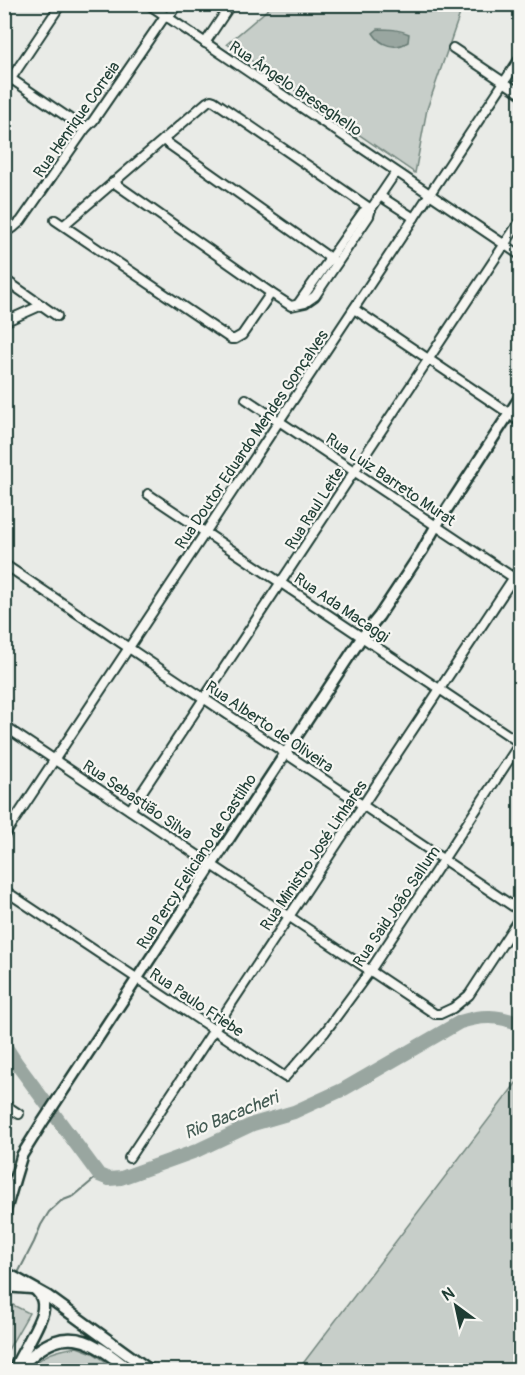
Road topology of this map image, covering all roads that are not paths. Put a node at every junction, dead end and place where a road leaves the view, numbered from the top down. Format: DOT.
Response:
graph roads {
  1 [pos="61,4"];
  2 [pos="148,4"];
  3 [pos="177,4"];
  4 [pos="231,4"];
  5 [pos="166,17"];
  6 [pos="205,43"];
  7 [pos="453,48"];
  8 [pos="520,58"];
  9 [pos="8,77"];
  10 [pos="504,82"];
  11 [pos="4,89"];
  12 [pos="520,93"];
  13 [pos="85,129"];
  14 [pos="163,140"];
  15 [pos="396,172"];
  16 [pos="113,182"];
  17 [pos="430,194"];
  18 [pos="380,196"];
  19 [pos="371,209"];
  20 [pos="414,218"];
  21 [pos="55,220"];
  22 [pos="520,221"];
  23 [pos="64,225"];
  24 [pos="4,231"];
  25 [pos="505,245"];
  26 [pos="520,255"];
  27 [pos="334,260"];
  28 [pos="4,279"];
  29 [pos="271,293"];
  30 [pos="42,305"];
  31 [pos="354,309"];
  32 [pos="57,316"];
  33 [pos="4,322"];
  34 [pos="429,359"];
  35 [pos="520,397"];
  36 [pos="246,399"];
  37 [pos="510,414"];
  38 [pos="280,421"];
  39 [pos="520,421"];
  40 [pos="355,471"];
  41 [pos="148,494"];
  42 [pos="436,526"];
  43 [pos="206,533"];
  44 [pos="4,564"];
  45 [pos="520,568"];
  46 [pos="517,580"];
  47 [pos="281,583"];
  48 [pos="362,637"];
  49 [pos="129,648"];
  50 [pos="440,689"];
  51 [pos="204,698"];
  52 [pos="4,726"];
  53 [pos="520,743"];
  54 [pos="286,753"];
  55 [pos="55,760"];
  56 [pos="363,805"];
  57 [pos="130,810"];
  58 [pos="4,836"];
  59 [pos="444,859"];
  60 [pos="212,865"];
  61 [pos="4,890"];
  62 [pos="520,911"];
  63 [pos="289,916"];
  64 [pos="520,917"];
  65 [pos="370,971"];
  66 [pos="137,978"];
  67 [pos="214,1030"];
  68 [pos="285,1077"];
  69 [pos="4,1104"];
  70 [pos="19,1114"];
  71 [pos="129,1158"];
  72 [pos="4,1216"];
  73 [pos="7,1273"];
  74 [pos="20,1285"];
  75 [pos="4,1286"];
  76 [pos="35,1290"];
  77 [pos="15,1371"];
  78 [pos="130,1371"];
  79 [pos="149,1371"];
  1 -- 9 [label="street"];
  2 -- 5 [label="street, Rua Ângelo Breseghello"];
  3 -- 5 [label="street, Rua Henrique Correia"];
  4 -- 6 [label="street"];
  5 -- 6 [label="street, Rua Ângelo Breseghello"];
  5 -- 13 [label="street, Rua Henrique Correia"];
  6 -- 15 [label="street, Rua Ângelo Breseghello"];
  7 -- 10 [label="street"];
  8 -- 10 [label="street, Rua Doutor Eduardo Mendes Gonçalves"];
  9 -- 11 [label="street"];
  9 -- 13 [label="street"];
  10 -- 12 [label="street"];
  10 -- 17 [label="street, Rua Doutor Eduardo Mendes Gonçalves"];
  13 -- 24 [label="street, Rua Henrique Correia"];
  14 -- 16 [label="street"];
  14 -- 19 [label="street"];
  14 -- 27 [label="street"];
  15 -- 17 [label="street, Rua Ângelo Breseghello"];
  15 -- 18 [label="street"];
  16 -- 23 [label="street"];
  16 -- 29 [label="street"];
  17 -- 20 [label="street, Rua Doutor Eduardo Mendes Gonçalves"];
  17 -- 25 [label="street, Rua Ângelo Breseghello"];
  18 -- 19 [label="street"];
  18 -- 20 [label="street"];
  19 -- 27 [label="street"];
  20 -- 31 [label="street, Rua Doutor Eduardo Mendes Gonçalves"];
  21 -- 23 [label="street"];
  22 -- 25 [label="street, Rua Raul Leite"];
  23 -- 29 [label="street"];
  25 -- 26 [label="street, Rua Ângelo Breseghello"];
  25 -- 34 [label="street, Rua Raul Leite"];
  27 -- 29 [label="street"];
  28 -- 30 [label="street"];
  30 -- 32 [label="street"];
  30 -- 33 [label="street"];
  31 -- 34 [label="street"];
  31 -- 38 [label="street, Rua Doutor Eduardo Mendes Gonçalves"];
  34 -- 37 [label="street"];
  34 -- 40 [label="street, Rua Raul Leite"];
  35 -- 37 [label="street, Rua Percy Feliciano de Castilho"];
  36 -- 38 [label="street, Rua Luiz Barreto Murat"];
  37 -- 39 [label="street"];
  37 -- 42 [label="street, Rua Percy Feliciano de Castilho"];
  38 -- 40 [label="street, Rua Luiz Barreto Murat"];
  38 -- 43 [label="street, Rua Doutor Eduardo Mendes Gonçalves"];
  40 -- 42 [label="street, Rua Luiz Barreto Murat"];
  40 -- 47 [label="street, Rua Raul Leite"];
  41 -- 43 [label="street, Rua Ada Macaggi"];
  42 -- 46 [label="street, Rua Luiz Barreto Murat"];
  42 -- 48 [label="street, Rua Percy Feliciano de Castilho"];
  43 -- 47 [label="street, Rua Ada Macaggi"];
  43 -- 49 [label="street, Rua Doutor Eduardo Mendes Gonçalves"];
  44 -- 49 [label="street, Rua Alberto de Oliveira"];
  45 -- 46 [label="street, Rua Ministro José Linhares"];
  46 -- 50 [label="street, Rua Ministro José Linhares"];
  47 -- 48 [label="street, Rua Ada Macaggi"];
  47 -- 51 [label="street, Rua Raul Leite"];
  48 -- 50 [label="street, Rua Ada Macaggi"];
  48 -- 54 [label="street, Rua Percy Feliciano de Castilho"];
  49 -- 51 [label="street, Rua Alberto de Oliveira"];
  49 -- 55 [label="street, Rua Doutor Eduardo Mendes Gonçalves"];
  50 -- 53 [label="street, Rua Ada Macaggi"];
  50 -- 56 [label="street, Rua Ministro José Linhares"];
  51 -- 54 [label="street, Rua Alberto de Oliveira"];
  51 -- 57 [label="street, Rua Raul Leite"];
  52 -- 55 [label="street, Rua Sebastião Silva"];
  53 -- 59 [label="street, Rua Said João Sallum"];
  54 -- 56 [label="street, Rua Alberto de Oliveira"];
  54 -- 60 [label="street, Rua Percy Feliciano de Castilho"];
  55 -- 57 [label="street, Rua Sebastião Silva"];
  55 -- 58 [label="street, Rua Doutor Eduardo Mendes Gonçalves"];
  56 -- 59 [label="street, Rua Alberto de Oliveira"];
  56 -- 63 [label="street, Rua Ministro José Linhares"];
  57 -- 60 [label="street, Rua Sebastião Silva"];
  59 -- 62 [label="street, Rua Alberto de Oliveira"];
  59 -- 65 [label="street, Rua Said João Sallum"];
  60 -- 63 [label="street, Rua Sebastião Silva"];
  60 -- 66 [label="street, Rua Percy Feliciano de Castilho"];
  61 -- 66 [label="street, Rua Paulo Friebe"];
  63 -- 65 [label="street, Rua Sebastião Silva"];
  63 -- 67 [label="street, Rua Ministro José Linhares"];
  64 -- 65 [label="street, Rua Sebastião Silva"];
  65 -- 68 [label="street, Rua Said João Sallum"];
  66 -- 67 [label="street, Rua Paulo Friebe"];
  66 -- 72 [label="street, Rua Percy Feliciano de Castilho"];
  67 -- 68 [label="street, Rua Paulo Friebe"];
  67 -- 71 [label="street, Rua Ministro José Linhares"];
  69 -- 70 [label="street"];
  73 -- 74 [label="main road"];
  74 -- 75 [label="main road"];
  74 -- 76 [label="main road"];
  76 -- 77 [label="main road"];
  76 -- 79 [label="main road"];
  77 -- 78 [label="main road"];
}
